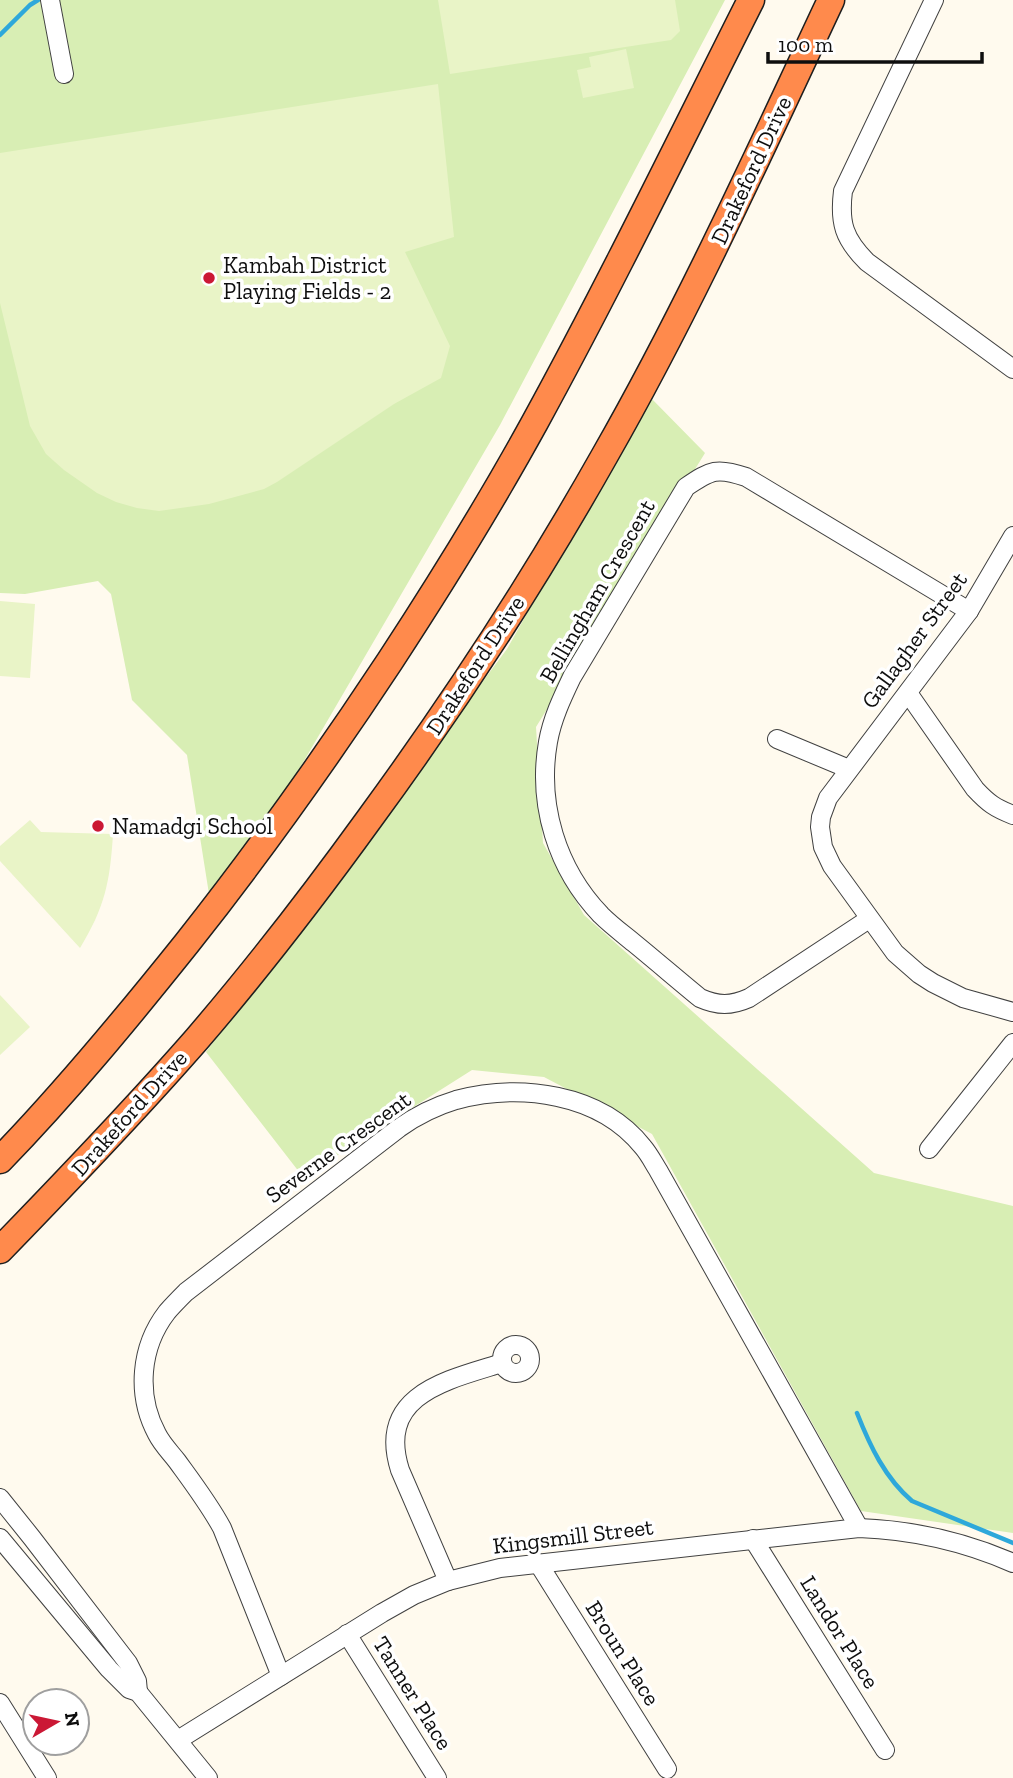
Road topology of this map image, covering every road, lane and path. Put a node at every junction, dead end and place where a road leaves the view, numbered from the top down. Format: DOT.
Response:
graph roads {
  1 [pos="751,0"];
  2 [pos="831,0"];
  3 [pos="934,0"];
  4 [pos="50,2"];
  5 [pos="64,74"];
  6 [pos="1013,369"];
  7 [pos="1013,536"];
  8 [pos="969,611"];
  9 [pos="908,693"];
  10 [pos="777,739"];
  11 [pos="849,769"];
  12 [pos="1013,815"];
  13 [pos="869,919"];
  14 [pos="1013,1012"];
  15 [pos="1013,1043"];
  16 [pos="929,1149"];
  17 [pos="0,1160"];
  18 [pos="0,1250"];
  19 [pos="502,1363"];
  20 [pos="0,1498"];
  21 [pos="859,1528"];
  22 [pos="0,1538"];
  23 [pos="753,1539"];
  24 [pos="538,1563"];
  25 [pos="1013,1563"];
  26 [pos="448,1581"];
  27 [pos="347,1634"];
  28 [pos="281,1676"];
  29 [pos="138,1692"];
  30 [pos="0,1703"];
  31 [pos="178,1740"];
  32 [pos="885,1750"];
  33 [pos="667,1769"];
  34 [pos="47,1778"];
  35 [pos="208,1778"];
  36 [pos="437,1778"];
  1 -- 17 [label="highway"];
  2 -- 18 [label="highway, Drakeford Drive"];
  3 -- 6 [label="street"];
  4 -- 5 [label="street"];
  7 -- 8 [label="street, Gallagher Street"];
  8 -- 9 [label="street, Gallagher Street"];
  8 -- 13 [label="street, Bellingham Crescent"];
  9 -- 11 [label="street, Gallagher Street"];
  9 -- 12 [label="street"];
  10 -- 11 [label="street"];
  11 -- 13 [label="street, Gallagher Street"];
  13 -- 14 [label="street, Gallagher Street"];
  15 -- 16 [label="street"];
  19 -- 26 [label="street"];
  20 -- 29 [label="street"];
  21 -- 23 [label="street, Kingsmill Street"];
  21 -- 25 [label="street, Kingsmill Street"];
  21 -- 28 [label="street, Severne Crescent"];
  22 -- 29 [label="street"];
  23 -- 24 [label="street, Kingsmill Street"];
  23 -- 32 [label="street, Landor Place"];
  24 -- 26 [label="street, Kingsmill Street"];
  24 -- 33 [label="street, Broun Place"];
  26 -- 27 [label="street, Kingsmill Street"];
  27 -- 28 [label="street, Kingsmill Street"];
  27 -- 36 [label="street, Tanner Place"];
  28 -- 31 [label="street, Kingsmill Street"];
  29 -- 31 [label="street"];
  30 -- 34 [label="street"];
  31 -- 35 [label="street"];
}
